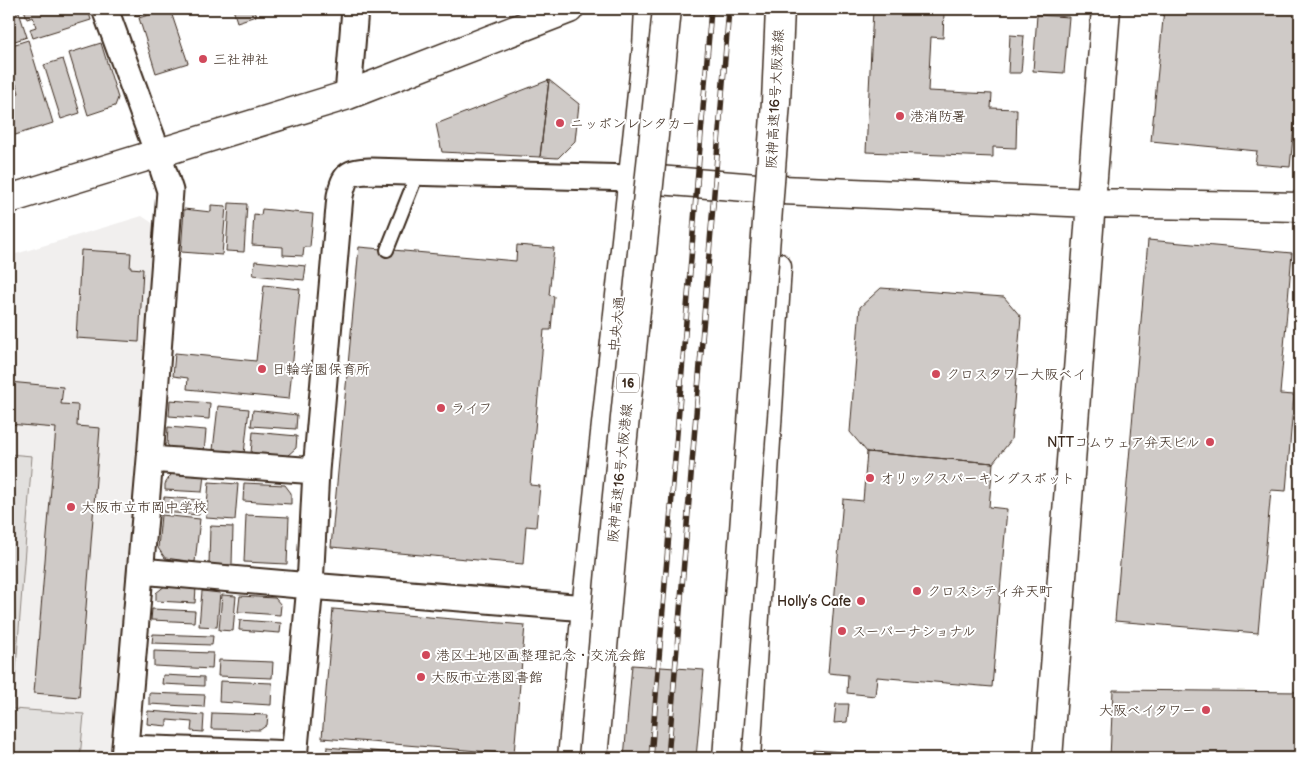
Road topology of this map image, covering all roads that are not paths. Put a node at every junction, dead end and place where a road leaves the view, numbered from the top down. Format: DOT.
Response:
graph roads {
  1 [pos="105,9"];
  2 [pos="355,9"];
  3 [pos="569,9"];
  4 [pos="649,9"];
  5 [pos="667,9"];
  6 [pos="780,9"];
  7 [pos="793,9"];
  8 [pos="1106,9"];
  9 [pos="348,95"];
  10 [pos="158,154"];
  11 [pos="418,172"];
  12 [pos="633,178"];
  13 [pos="782,190"];
  14 [pos="9,199"];
  15 [pos="1092,203"];
  16 [pos="1300,207"];
  17 [pos="386,250"];
  18 [pos="150,459"];
  19 [pos="316,471"];
  20 [pos="141,571"];
  21 [pos="310,586"];
  22 [pos="586,608"];
  23 [pos="124,753"];
  24 [pos="294,756"];
  25 [pos="572,758"];
  26 [pos="593,758"];
  27 [pos="727,758"];
  28 [pos="746,758"];
  29 [pos="1048,758"];
  1 -- 10 [label="street"];
  2 -- 9 [label="street"];
  3 -- 9 [label="main road"];
  4 -- 12 [label="main road, 中央大通"];
  5 -- 26 [label="main road, 阪神高速16号大阪港線 / 16, bridge"];
  6 -- 27 [label="main road, 阪神高速16号大阪港線, bridge"];
  7 -- 13 [label="main road"];
  8 -- 15 [label="main road"];
  9 -- 10 [label="main road"];
  10 -- 14 [label="main road"];
  10 -- 18 [label="street"];
  11 -- 12 [label="street"];
  11 -- 17 [label="lane"];
  11 -- 19 [label="street"];
  12 -- 13 [label="main road"];
  12 -- 22 [label="main road, 中央大通"];
  13 -- 15 [label="main road"];
  13 -- 28 [label="main road"];
  15 -- 16 [label="main road"];
  15 -- 29 [label="main road"];
  18 -- 19 [label="street"];
  18 -- 20 [label="street"];
  19 -- 21 [label="street"];
  20 -- 21 [label="street"];
  20 -- 23 [label="street"];
  21 -- 22 [label="street"];
  21 -- 24 [label="street"];
  22 -- 25 [label="main road, 中央大通"];
  23 -- 24 [label="street"];
}
